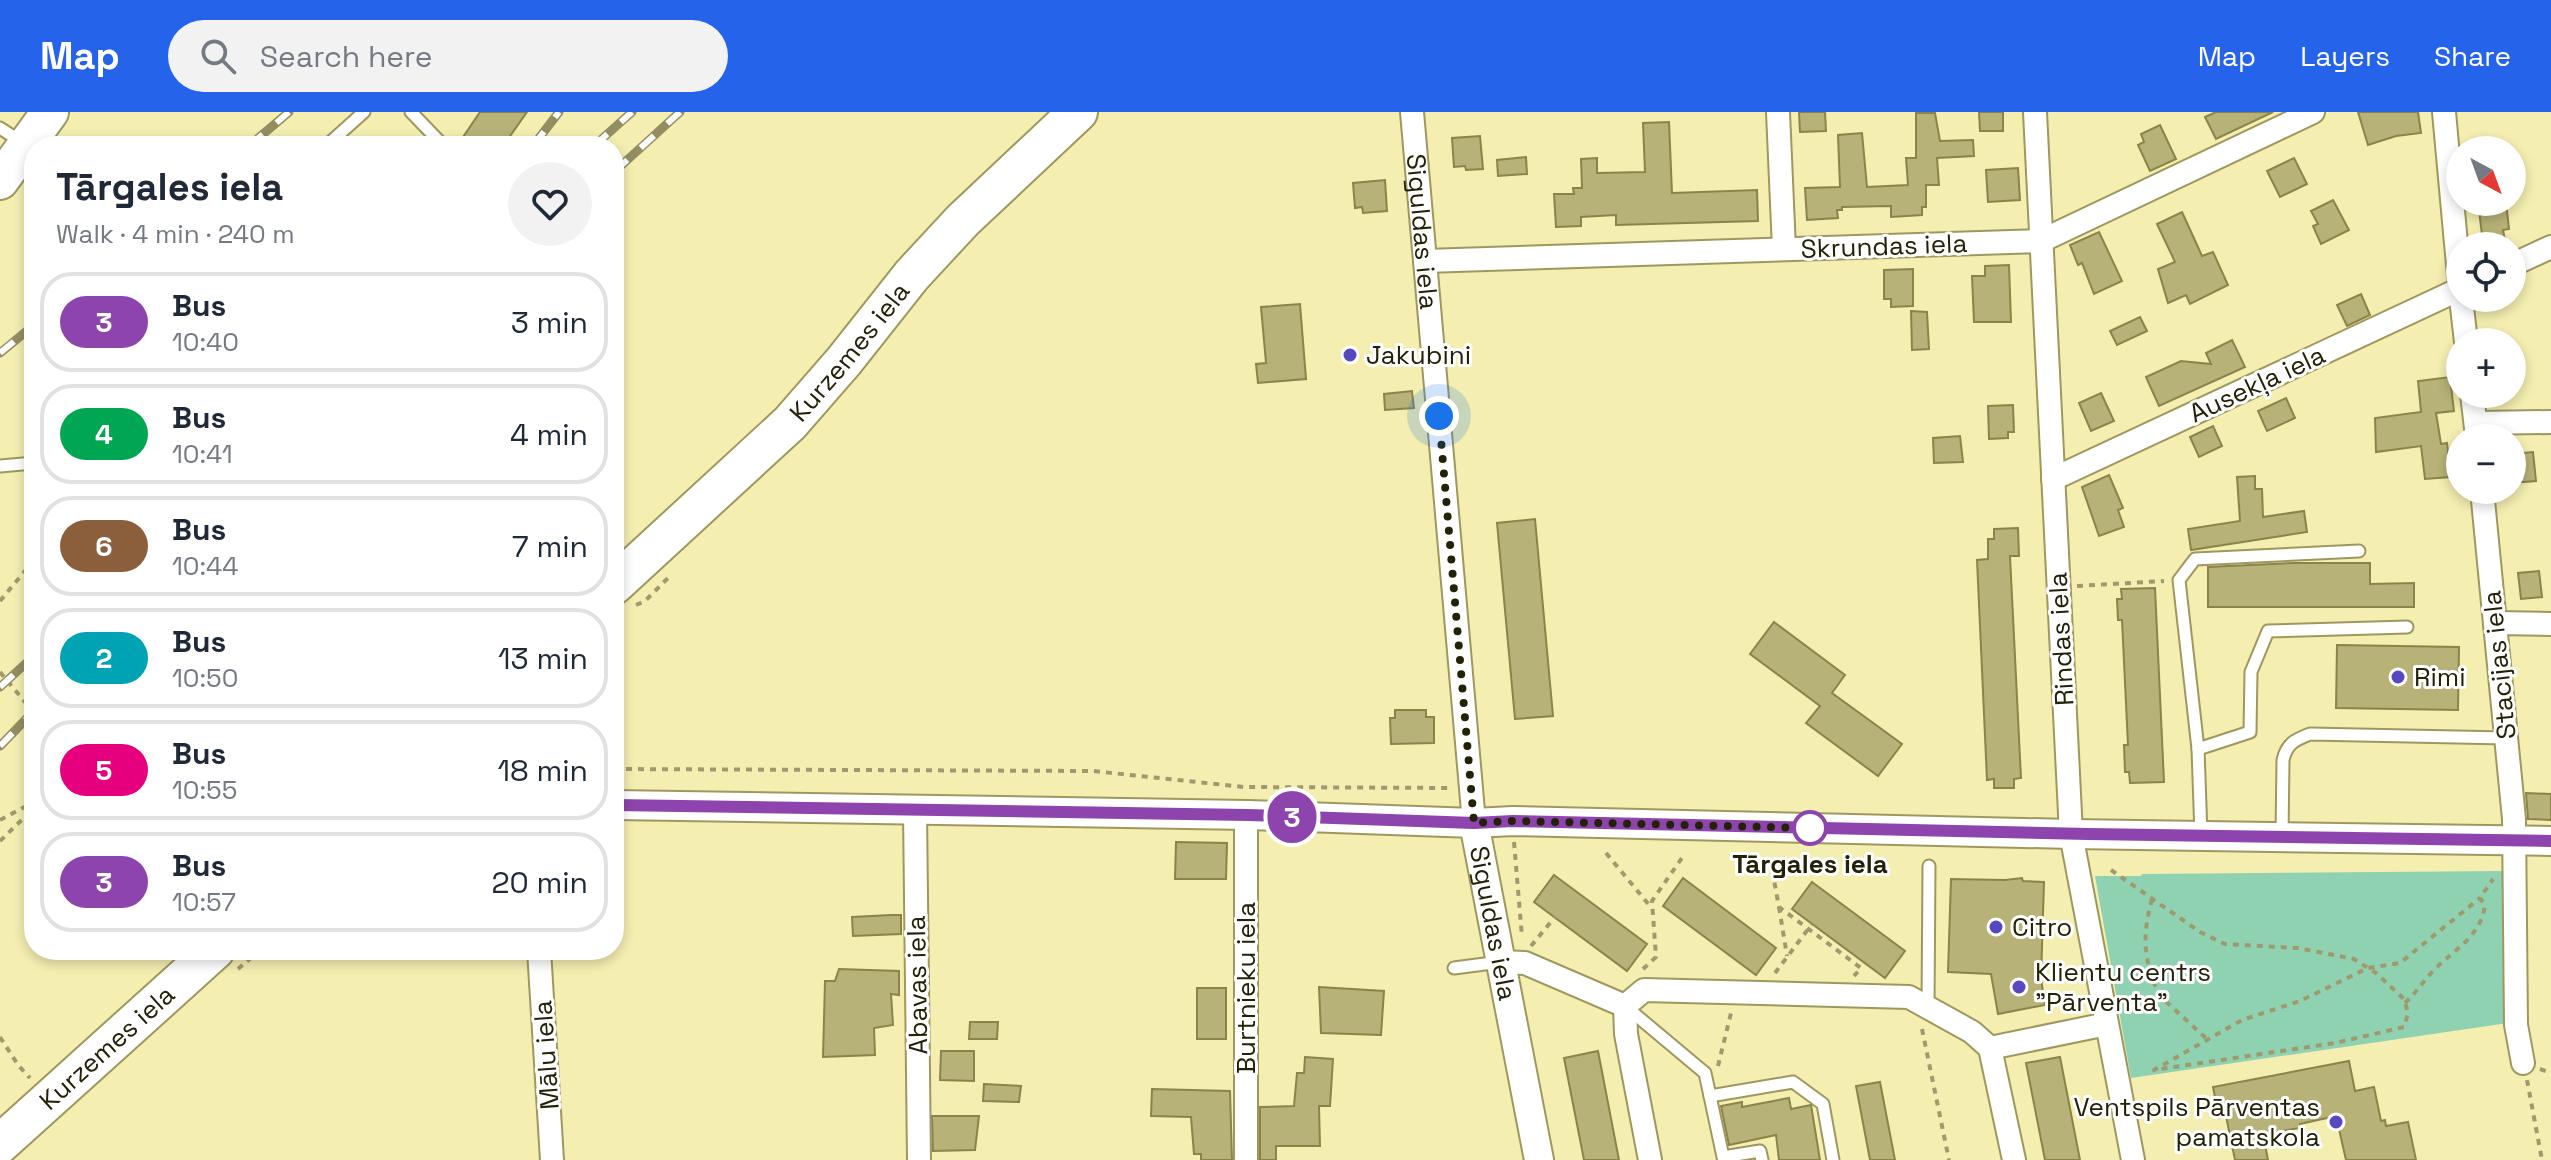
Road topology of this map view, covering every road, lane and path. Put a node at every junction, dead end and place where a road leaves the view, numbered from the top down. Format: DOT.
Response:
graph roads {
  1 [pos="50,112"];
  2 [pos="364,112"];
  3 [pos="411,112"];
  4 [pos="1078,112"];
  5 [pos="1412,112"];
  6 [pos="1778,112"];
  7 [pos="2035,112"];
  8 [pos="2313,112"];
  9 [pos="2444,112"];
  10 [pos="25,136"];
  11 [pos="337,136"];
  12 [pos="434,136"];
  13 [pos="20,141"];
  14 [pos="0,181"];
  15 [pos="2455,232"];
  16 [pos="2041,241"];
  17 [pos="2551,247"];
  18 [pos="1784,249"];
  19 [pos="2526,259"];
  20 [pos="1425,261"];
  21 [pos="2446,295"];
  22 [pos="2551,422"];
  23 [pos="2526,425"];
  24 [pos="24,464"];
  25 [pos="0,466"];
  26 [pos="2053,479"];
  27 [pos="2483,504"];
  28 [pos="2359,551"];
  29 [pos="24,572"];
  30 [pos="624,576"];
  31 [pos="2179,580"];
  32 [pos="2058,586"];
  33 [pos="0,601"];
  34 [pos="2495,623"];
  35 [pos="2551,624"];
  36 [pos="2407,627"];
  37 [pos="0,672"];
  38 [pos="24,701"];
  39 [pos="2506,738"];
  40 [pos="2198,749"];
  41 [pos="624,769"];
  42 [pos="1472,788"];
  43 [pos="624,805"];
  44 [pos="24,809"];
  45 [pos="915,809"];
  46 [pos="1248,815"];
  47 [pos="24,816"];
  48 [pos="0,820"];
  49 [pos="1474,823"];
  50 [pos="2071,834"];
  51 [pos="2201,836"];
  52 [pos="2282,837"];
  53 [pos="2514,839"];
  54 [pos="0,841"];
  55 [pos="2551,841"];
  56 [pos="1514,852"];
  57 [pos="1606,853"];
  58 [pos="1684,855"];
  59 [pos="1770,859"];
  60 [pos="1929,866"];
  61 [pos="2111,870"];
  62 [pos="2496,875"];
  63 [pos="2152,898"];
  64 [pos="2480,898"];
  65 [pos="1651,907"];
  66 [pos="1779,907"];
  67 [pos="1555,917"];
  68 [pos="1810,926"];
  69 [pos="1517,954"];
  70 [pos="1787,956"];
  71 [pos="204,960"];
  72 [pos="540,960"];
  73 [pos="1454,968"];
  74 [pos="2368,968"];
  75 [pos="1635,977"];
  76 [pos="1733,992"];
  77 [pos="1761,993"];
  78 [pos="1843,995"];
  79 [pos="2405,1003"];
  80 [pos="1923,1005"];
  81 [pos="1625,1006"];
  82 [pos="2107,1024"];
  83 [pos="2208,1040"];
  84 [pos="1990,1048"];
  85 [pos="2523,1063"];
  86 [pos="1709,1091"];
  87 [pos="0,1146"];
  88 [pos="10,1160"];
  89 [pos="552,1160"];
  90 [pos="919,1160"];
  91 [pos="1246,1160"];
  92 [pos="1539,1160"];
  93 [pos="1650,1160"];
  94 [pos="1762,1160"];
  95 [pos="1833,1160"];
  96 [pos="1949,1160"];
  97 [pos="2014,1160"];
  98 [pos="2133,1160"];
  99 [pos="2542,1160"];
  1 -- 10 [label="main road"];
  2 -- 11 [label="lane"];
  3 -- 12 [label="lane"];
  4 -- 30 [label="highway, Kurzemes iela"];
  5 -- 20 [label="street, Siguldas iela"];
  6 -- 18 [label="street"];
  7 -- 16 [label="street, Rindas iela"];
  8 -- 16 [label="street, Skrundas iela"];
  9 -- 15 [label="street"];
  13 -- 14 [label="main road"];
  16 -- 18 [label="street, Skrundas iela"];
  16 -- 26 [label="street, Rindas iela"];
  17 -- 19 [label="street"];
  18 -- 20 [label="street, Skrundas iela"];
  20 -- 42 [label="street, Siguldas iela"];
  21 -- 26 [label="street, Ausekļa iela"];
  22 -- 23 [label="street"];
  24 -- 25 [label="lane"];
  26 -- 32 [label="street, Rindas iela"];
  27 -- 34 [label="street, Stacijas iela"];
  28 -- 31 [label="lane"];
  29 -- 33 [label="path"];
  31 -- 32 [label="path"];
  31 -- 40 [label="lane"];
  32 -- 50 [label="street, Rindas iela"];
  34 -- 35 [label="street"];
  34 -- 39 [label="street, Stacijas iela"];
  36 -- 40 [label="lane"];
  37 -- 38 [label="path"];
  39 -- 52 [label="lane"];
  39 -- 53 [label="street, Stacijas iela"];
  40 -- 51 [label="lane"];
  41 -- 42 [label="path"];
  42 -- 49 [label="street, Siguldas iela"];
  43 -- 45 [label="street"];
  44 -- 48 [label="path"];
  45 -- 46 [label="street"];
  45 -- 90 [label="street, Abavas iela"];
  46 -- 49 [label="street"];
  46 -- 91 [label="street, Burtnieku iela"];
  47 -- 54 [label="path"];
  49 -- 50 [label="street"];
  49 -- 69 [label="street, Siguldas iela"];
  50 -- 51 [label="street"];
  50 -- 82 [label="street, Rindas iela"];
  51 -- 52 [label="street"];
  52 -- 53 [label="street"];
  53 -- 55 [label="street"];
  53 -- 85 [label="street, Stacijas iela"];
  56 -- 69 [label="path"];
  57 -- 65 [label="path"];
  58 -- 65 [label="path"];
  59 -- 66 [label="path"];
  60 -- 80 [label="lane"];
  61 -- 63 [label="path"];
  62 -- 64 [label="path"];
  63 -- 74 [label="path"];
  63 -- 83 [label="path"];
  64 -- 74 [label="path"];
  64 -- 79 [label="path"];
  65 -- 75 [label="path"];
  66 -- 68 [label="path"];
  66 -- 70 [label="path"];
  67 -- 69 [label="path"];
  68 -- 70 [label="path"];
  68 -- 78 [label="path"];
  69 -- 73 [label="lane"];
  69 -- 81 [label="street"];
  69 -- 92 [label="street, Siguldas iela"];
  70 -- 77 [label="path"];
  71 -- 87 [label="highway, Kurzemes iela"];
  72 -- 89 [label="street, Mālu iela"];
  74 -- 79 [label="path"];
  74 -- 83 [label="path"];
  76 -- 77 [label="street"];
  76 -- 81 [label="street"];
  76 -- 86 [label="path"];
  77 -- 78 [label="street"];
  78 -- 80 [label="street"];
  79 -- 83 [label="path"];
  80 -- 84 [label="street"];
  80 -- 96 [label="path"];
  81 -- 86 [label="lane"];
  81 -- 93 [label="street"];
  82 -- 84 [label="street"];
  82 -- 98 [label="street, Rindas iela"];
  84 -- 97 [label="street"];
  85 -- 99 [label="path"];
  86 -- 94 [label="lane"];
  86 -- 95 [label="lane"];
  87 -- 88 [label="lane"];
}
